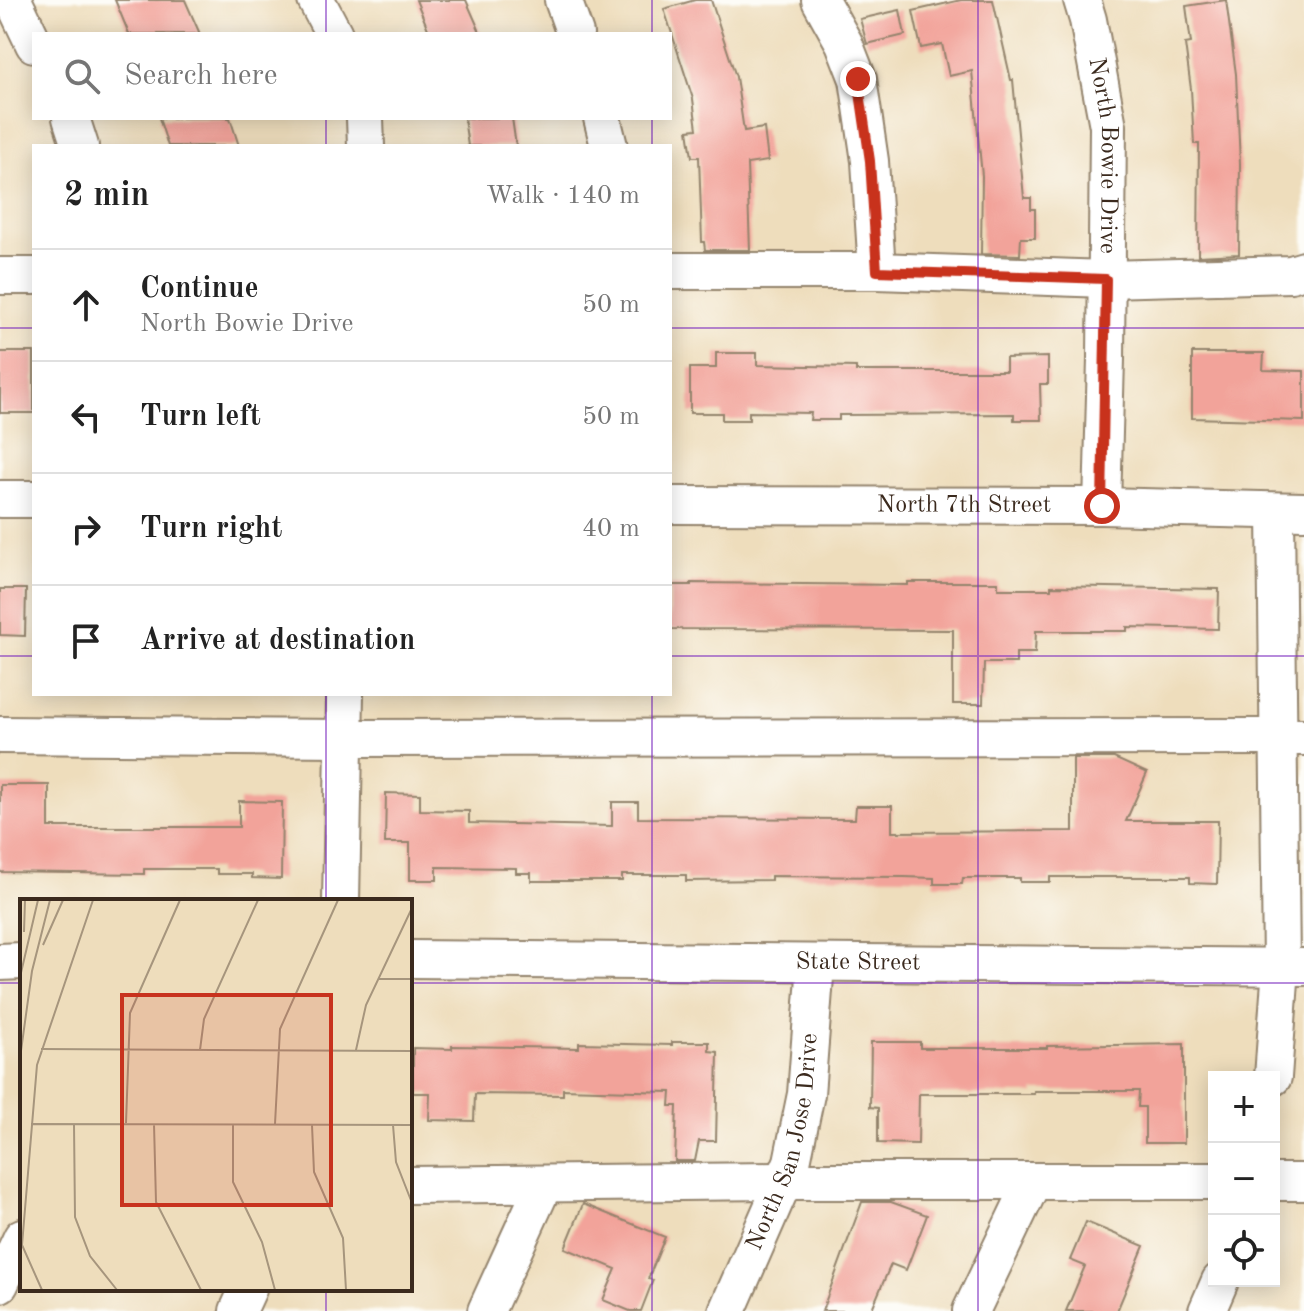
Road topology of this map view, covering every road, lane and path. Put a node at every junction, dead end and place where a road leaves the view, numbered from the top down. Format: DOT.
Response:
graph roads {
  1 [pos="13,0"];
  2 [pos="316,0"];
  3 [pos="563,0"];
  4 [pos="820,0"];
  5 [pos="1082,0"];
  6 [pos="333,32"];
  7 [pos="574,32"];
  8 [pos="32,40"];
  9 [pos="72,120"];
  10 [pos="365,120"];
  11 [pos="602,120"];
  12 [pos="79,144"];
  13 [pos="366,144"];
  14 [pos="608,144"];
  15 [pos="1304,270"];
  16 [pos="672,271"];
  17 [pos="877,271"];
  18 [pos="0,276"];
  19 [pos="32,276"];
  20 [pos="1106,279"];
  21 [pos="0,499"];
  22 [pos="32,499"];
  23 [pos="672,505"];
  24 [pos="1102,506"];
  25 [pos="1290,511"];
  26 [pos="345,696"];
  27 [pos="0,735"];
  28 [pos="1291,737"];
  29 [pos="344,738"];
  30 [pos="341,899"];
  31 [pos="412,959"];
  32 [pos="20,961"];
  33 [pos="0,962"];
  34 [pos="816,964"];
  35 [pos="1292,967"];
  36 [pos="1274,1071"];
  37 [pos="784,1181"];
  38 [pos="1033,1181"];
  39 [pos="1208,1181"];
  40 [pos="1280,1182"];
  41 [pos="1304,1182"];
  42 [pos="544,1184"];
  43 [pos="412,1185"];
  44 [pos="20,1241"];
  45 [pos="0,1284"];
  46 [pos="1217,1287"];
  47 [pos="247,1291"];
  48 [pos="238,1311"];
  49 [pos="486,1311"];
  50 [pos="727,1311"];
  51 [pos="971,1311"];
  52 [pos="1207,1311"];
  1 -- 8 [label="street"];
  2 -- 6 [label="street"];
  3 -- 7 [label="street"];
  4 -- 17 [label="street"];
  5 -- 20 [label="street, North Bowie Drive"];
  9 -- 12 [label="street"];
  10 -- 13 [label="street"];
  11 -- 14 [label="street"];
  15 -- 20 [label="street"];
  16 -- 17 [label="street"];
  17 -- 20 [label="street"];
  18 -- 19 [label="street"];
  20 -- 24 [label="street, North Bowie Drive"];
  21 -- 22 [label="street"];
  23 -- 24 [label="street, North 7th Street"];
  24 -- 25 [label="street, North 7th Street"];
  25 -- 28 [label="street"];
  26 -- 29 [label="street"];
  27 -- 29 [label="street"];
  28 -- 29 [label="street"];
  28 -- 35 [label="street"];
  29 -- 30 [label="street"];
  31 -- 34 [label="street, State Street"];
  32 -- 33 [label="street"];
  34 -- 35 [label="street, State Street"];
  34 -- 37 [label="street, North San Jose Drive"];
  35 -- 36 [label="street"];
  37 -- 38 [label="street"];
  37 -- 42 [label="street"];
  37 -- 50 [label="street, North San Jose Drive"];
  38 -- 39 [label="street"];
  38 -- 51 [label="street"];
  40 -- 41 [label="street"];
  42 -- 43 [label="street"];
  42 -- 49 [label="street"];
  44 -- 45 [label="street"];
  46 -- 52 [label="street"];
  47 -- 48 [label="street"];
}
